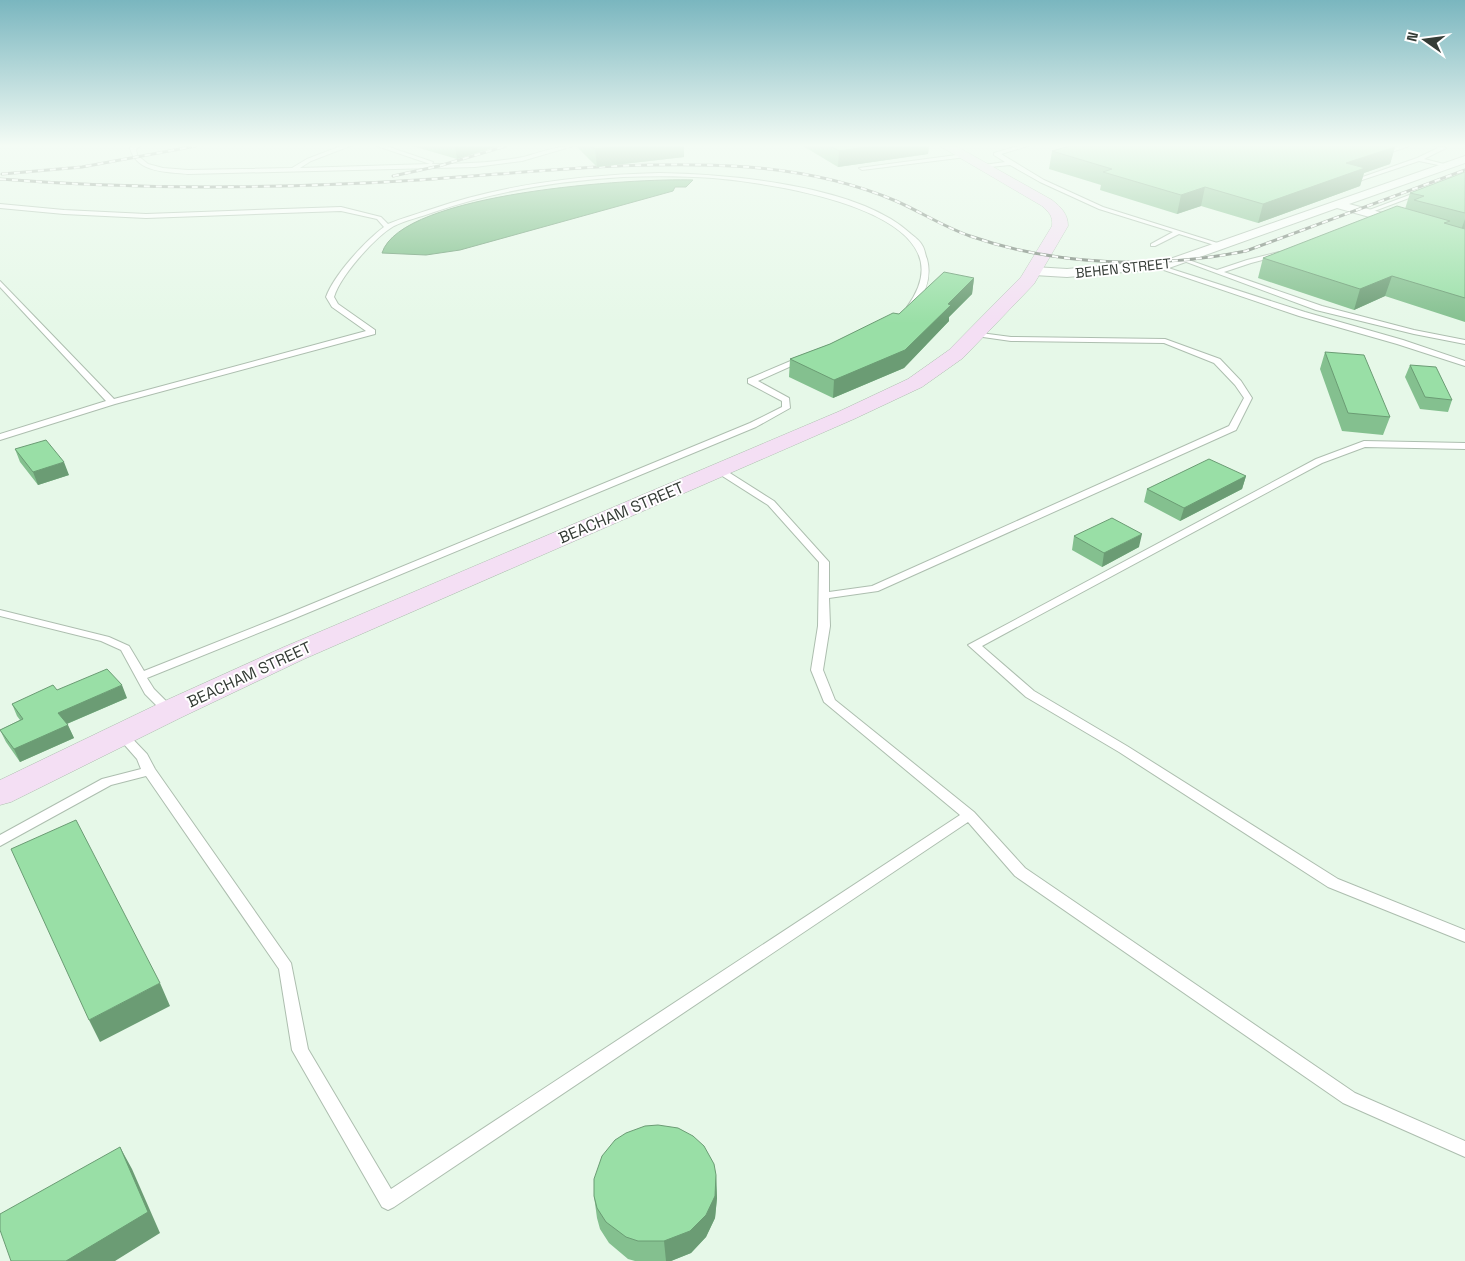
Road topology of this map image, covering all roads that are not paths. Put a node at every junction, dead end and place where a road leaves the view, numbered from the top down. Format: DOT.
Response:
graph roads {
  1 [pos="450,205"];
  2 [pos="859,205"];
  3 [pos="1049,205"];
  4 [pos="1094,205"];
  5 [pos="1339,205"];
  6 [pos="1399,205"];
  7 [pos="0,206"];
  8 [pos="1376,217"];
  9 [pos="1411,225"];
  10 [pos="388,228"];
  11 [pos="1178,232"];
  12 [pos="1152,245"];
  13 [pos="1224,246"];
  14 [pos="1284,253"];
  15 [pos="1184,260"];
  16 [pos="1157,266"];
  17 [pos="1034,271"];
  18 [pos="1218,272"];
  19 [pos="0,283"];
  20 [pos="907,310"];
  21 [pos="976,334"];
  22 [pos="1465,342"];
  23 [pos="815,354"];
  24 [pos="1465,364"];
  25 [pos="112,402"];
  26 [pos="0,437"];
  27 [pos="1465,446"];
  28 [pos="720,470"];
  29 [pos="824,596"];
  30 [pos="0,613"];
  31 [pos="141,676"];
  32 [pos="169,710"];
  33 [pos="121,734"];
  34 [pos="149,771"];
  35 [pos="0,794"];
  36 [pos="969,815"];
  37 [pos="0,841"];
  38 [pos="1465,936"];
  39 [pos="1465,1150"];
  1 -- 10 [label="lane"];
  2 -- 20 [label="lane"];
  3 -- 17 [label="main road, BEACHAM STREET"];
  4 -- 11 [label="lane"];
  5 -- 8 [label="street"];
  5 -- 13 [label="street, BEHEN STREET"];
  6 -- 8 [label="lane"];
  7 -- 10 [label="lane"];
  8 -- 9 [label="street"];
  10 -- 25 [label="lane"];
  11 -- 12 [label="lane"];
  11 -- 13 [label="lane"];
  13 -- 15 [label="street, BEHEN STREET"];
  14 -- 18 [label="lane"];
  15 -- 16 [label="street, BEHEN STREET"];
  15 -- 18 [label="lane"];
  16 -- 17 [label="street, BEHEN STREET"];
  16 -- 24 [label="lane"];
  17 -- 21 [label="main road, BEACHAM STREET"];
  18 -- 22 [label="lane"];
  19 -- 25 [label="lane"];
  21 -- 28 [label="main road, BEACHAM STREET"];
  21 -- 29 [label="lane"];
  23 -- 31 [label="lane"];
  25 -- 26 [label="lane"];
  27 -- 38 [label="lane"];
  28 -- 29 [label="lane"];
  28 -- 32 [label="main road, BEACHAM STREET"];
  29 -- 36 [label="lane"];
  30 -- 31 [label="lane"];
  31 -- 32 [label="lane"];
  32 -- 33 [label="main road, BEACHAM STREET"];
  33 -- 34 [label="lane"];
  33 -- 35 [label="main road, BEACHAM STREET"];
  34 -- 36 [label="lane"];
  34 -- 37 [label="lane"];
  36 -- 39 [label="lane"];
}
